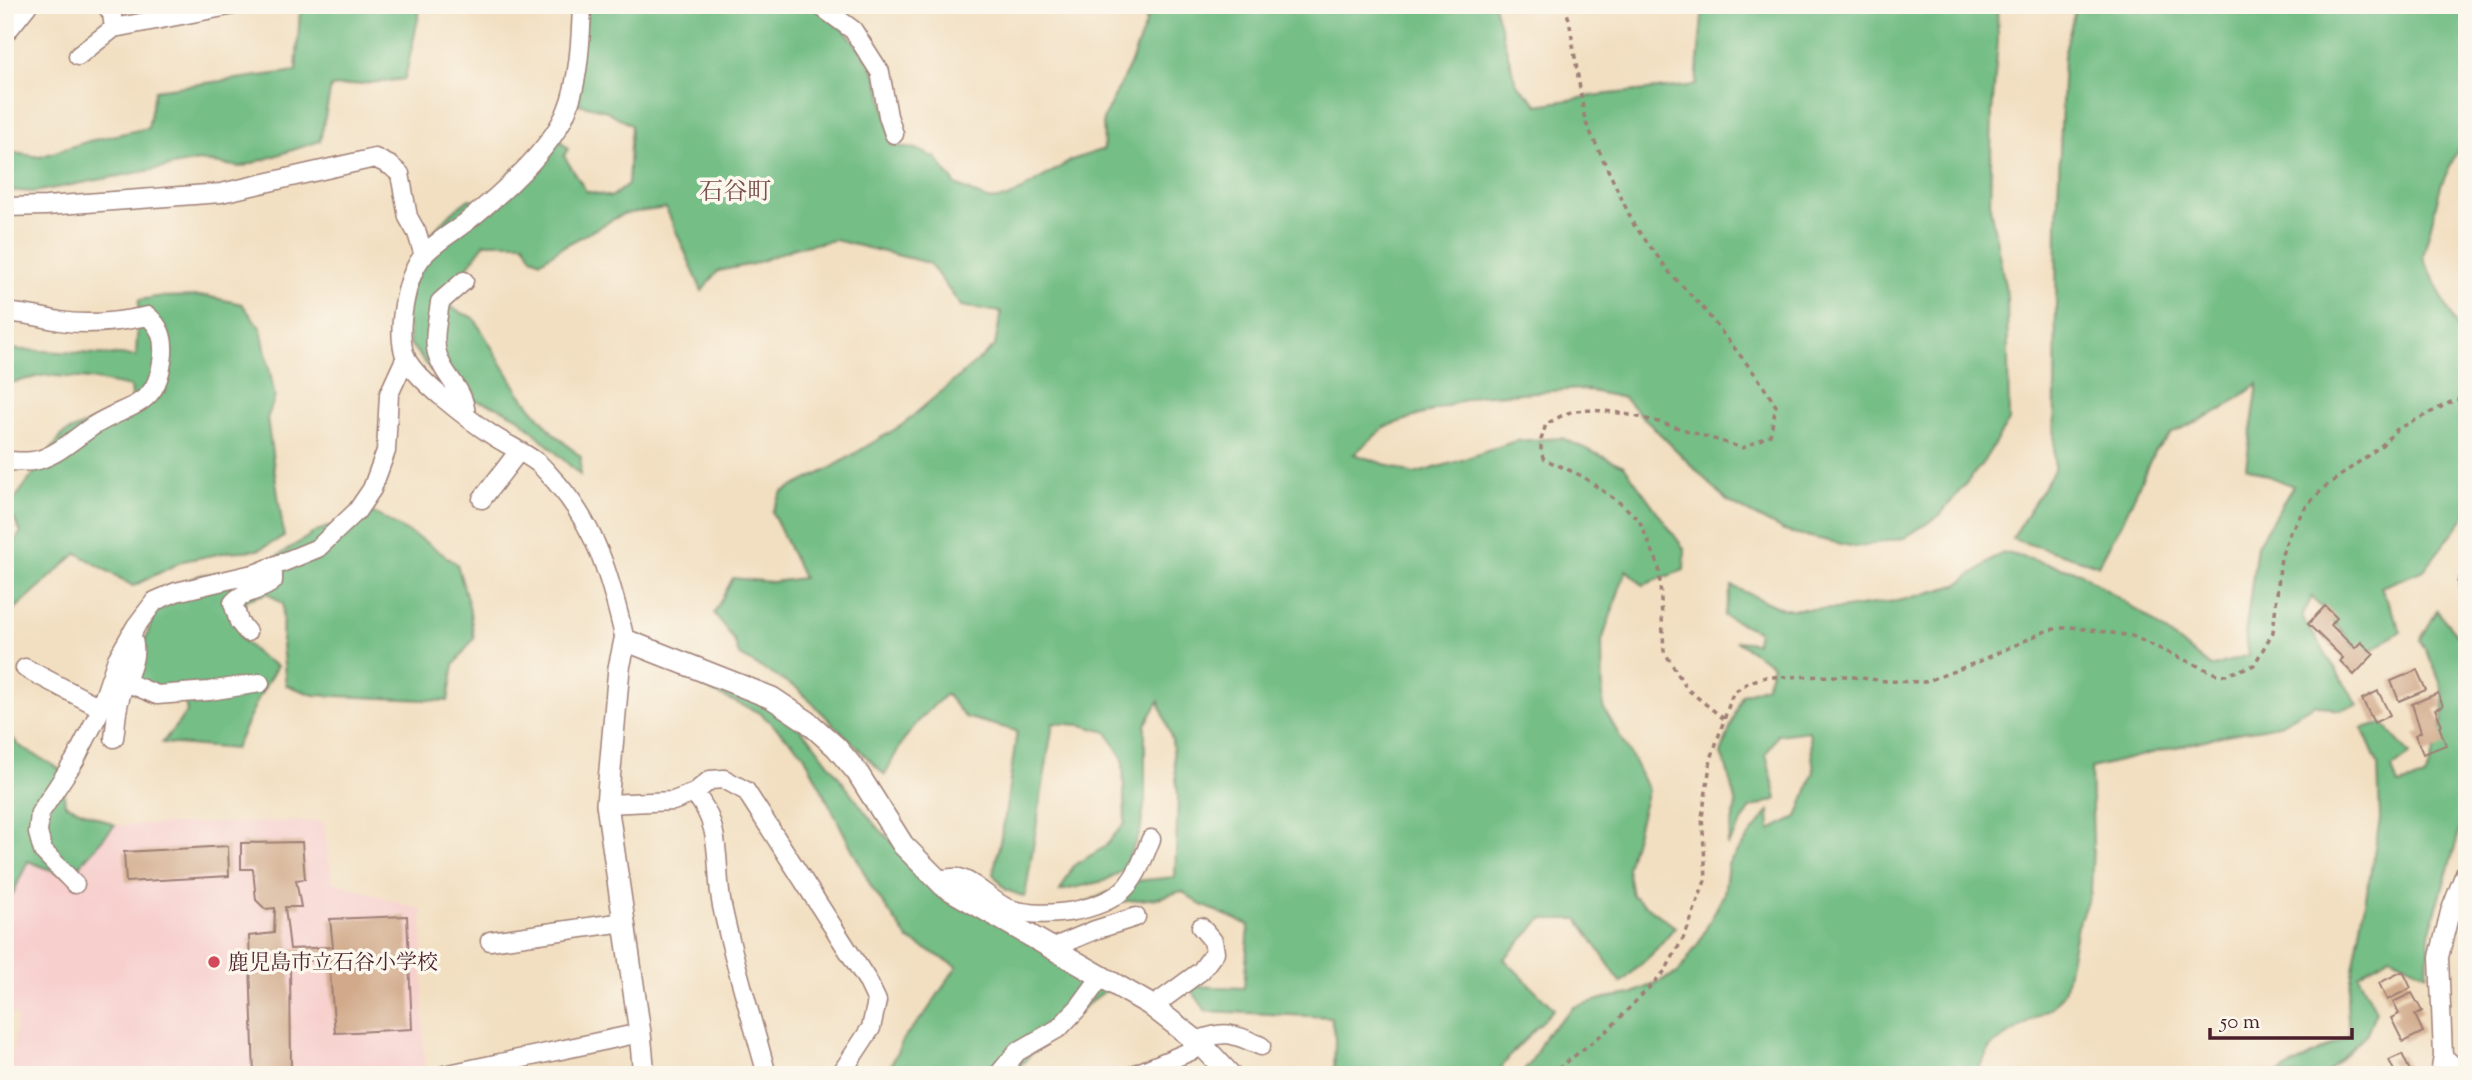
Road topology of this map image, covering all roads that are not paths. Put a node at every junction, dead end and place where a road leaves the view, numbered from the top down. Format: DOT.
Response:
graph roads {
  1 [pos="28,5"];
  2 [pos="106,5"];
  3 [pos="234,5"];
  4 [pos="582,5"];
  5 [pos="819,5"];
  6 [pos="114,28"];
  7 [pos="5,34"];
  8 [pos="78,56"];
  9 [pos="894,134"];
  10 [pos="5,207"];
  11 [pos="424,256"];
  12 [pos="464,281"];
  13 [pos="5,313"];
  14 [pos="405,357"];
  15 [pos="466,415"];
  16 [pos="519,452"];
  17 [pos="5,461"];
  18 [pos="482,499"];
  19 [pos="273,568"];
  20 [pos="2467,582"];
  21 [pos="2467,600"];
  22 [pos="247,632"];
  23 [pos="131,634"];
  24 [pos="625,640"];
  25 [pos="25,668"];
  26 [pos="126,681"];
  27 [pos="260,683"];
  28 [pos="101,708"];
  29 [pos="114,738"];
  30 [pos="694,793"];
  31 [pos="607,804"];
  32 [pos="1151,839"];
  33 [pos="2467,868"];
  34 [pos="938,880"];
  35 [pos="75,884"];
  36 [pos="1136,917"];
  37 [pos="624,922"];
  38 [pos="1201,928"];
  39 [pos="490,941"];
  40 [pos="1052,948"];
  41 [pos="1101,977"];
  42 [pos="1152,1007"];
  43 [pos="640,1033"];
  44 [pos="1200,1043"];
  45 [pos="1261,1046"];
  46 [pos="2443,1056"];
  47 [pos="444,1075"];
  48 [pos="644,1075"];
  49 [pos="767,1075"];
  50 [pos="840,1075"];
  51 [pos="998,1075"];
  52 [pos="1133,1075"];
  53 [pos="1230,1075"];
  54 [pos="2440,1075"];
  55 [pos="2463,1075"];
  1 -- 7 [label="street"];
  2 -- 6 [label="street"];
  3 -- 6 [label="street"];
  4 -- 11 [label="street"];
  5 -- 9 [label="street"];
  6 -- 8 [label="street"];
  10 -- 11 [label="street"];
  11 -- 14 [label="street"];
  12 -- 15 [label="street"];
  13 -- 17 [label="street"];
  14 -- 15 [label="street"];
  14 -- 19 [label="street"];
  15 -- 16 [label="street"];
  16 -- 18 [label="street"];
  16 -- 24 [label="street"];
  19 -- 22 [label="street"];
  19 -- 23 [label="street"];
  20 -- 21 [label="street"];
  23 -- 26 [label="street"];
  23 -- 28 [label="street"];
  24 -- 31 [label="street"];
  24 -- 34 [label="street"];
  25 -- 28 [label="street"];
  26 -- 27 [label="street"];
  26 -- 29 [label="street"];
  28 -- 35 [label="street"];
  30 -- 31 [label="street"];
  30 -- 49 [label="street"];
  30 -- 50 [label="street"];
  31 -- 37 [label="street"];
  32 -- 34 [label="street"];
  33 -- 46 [label="street"];
  34 -- 40 [label="street"];
  36 -- 40 [label="street"];
  37 -- 39 [label="street"];
  37 -- 43 [label="street"];
  38 -- 42 [label="street"];
  40 -- 41 [label="street"];
  41 -- 42 [label="street"];
  41 -- 51 [label="street"];
  42 -- 44 [label="street"];
  43 -- 47 [label="street"];
  43 -- 48 [label="street"];
  44 -- 45 [label="street"];
  44 -- 52 [label="street"];
  44 -- 53 [label="street"];
  46 -- 54 [label="street"];
  46 -- 55 [label="street"];
}
